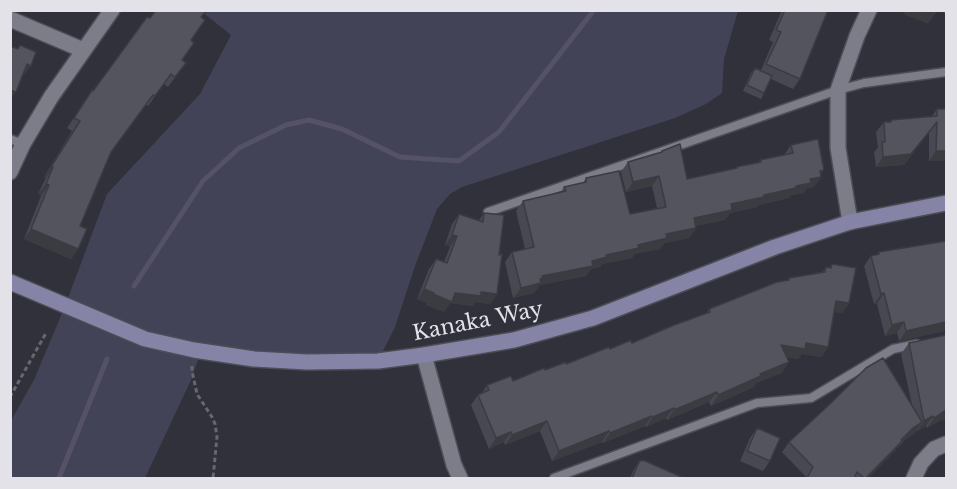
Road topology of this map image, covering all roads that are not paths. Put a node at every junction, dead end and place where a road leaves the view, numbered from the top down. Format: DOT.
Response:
graph roads {
  1 [pos="112,10"];
  2 [pos="869,10"];
  3 [pos="10,19"];
  4 [pos="83,50"];
  5 [pos="946,72"];
  6 [pos="838,90"];
  7 [pos="17,141"];
  8 [pos="10,172"];
  9 [pos="946,203"];
  10 [pos="488,212"];
  11 [pos="850,222"];
  12 [pos="10,282"];
  13 [pos="925,342"];
  14 [pos="424,355"];
  15 [pos="946,444"];
  16 [pos="460,478"];
  17 [pos="554,478"];
  18 [pos="914,478"];
  1 -- 4 [label="street"];
  2 -- 6 [label="street"];
  3 -- 4 [label="street"];
  4 -- 7 [label="street"];
  5 -- 6 [label="lane"];
  6 -- 10 [label="lane"];
  6 -- 11 [label="street"];
  7 -- 8 [label="street"];
  9 -- 11 [label="main road, Kanaka Way"];
  11 -- 14 [label="main road, Kanaka Way"];
  12 -- 14 [label="main road, Kanaka Way"];
  13 -- 17 [label="lane"];
  14 -- 16 [label="street"];
  15 -- 18 [label="street"];
}
